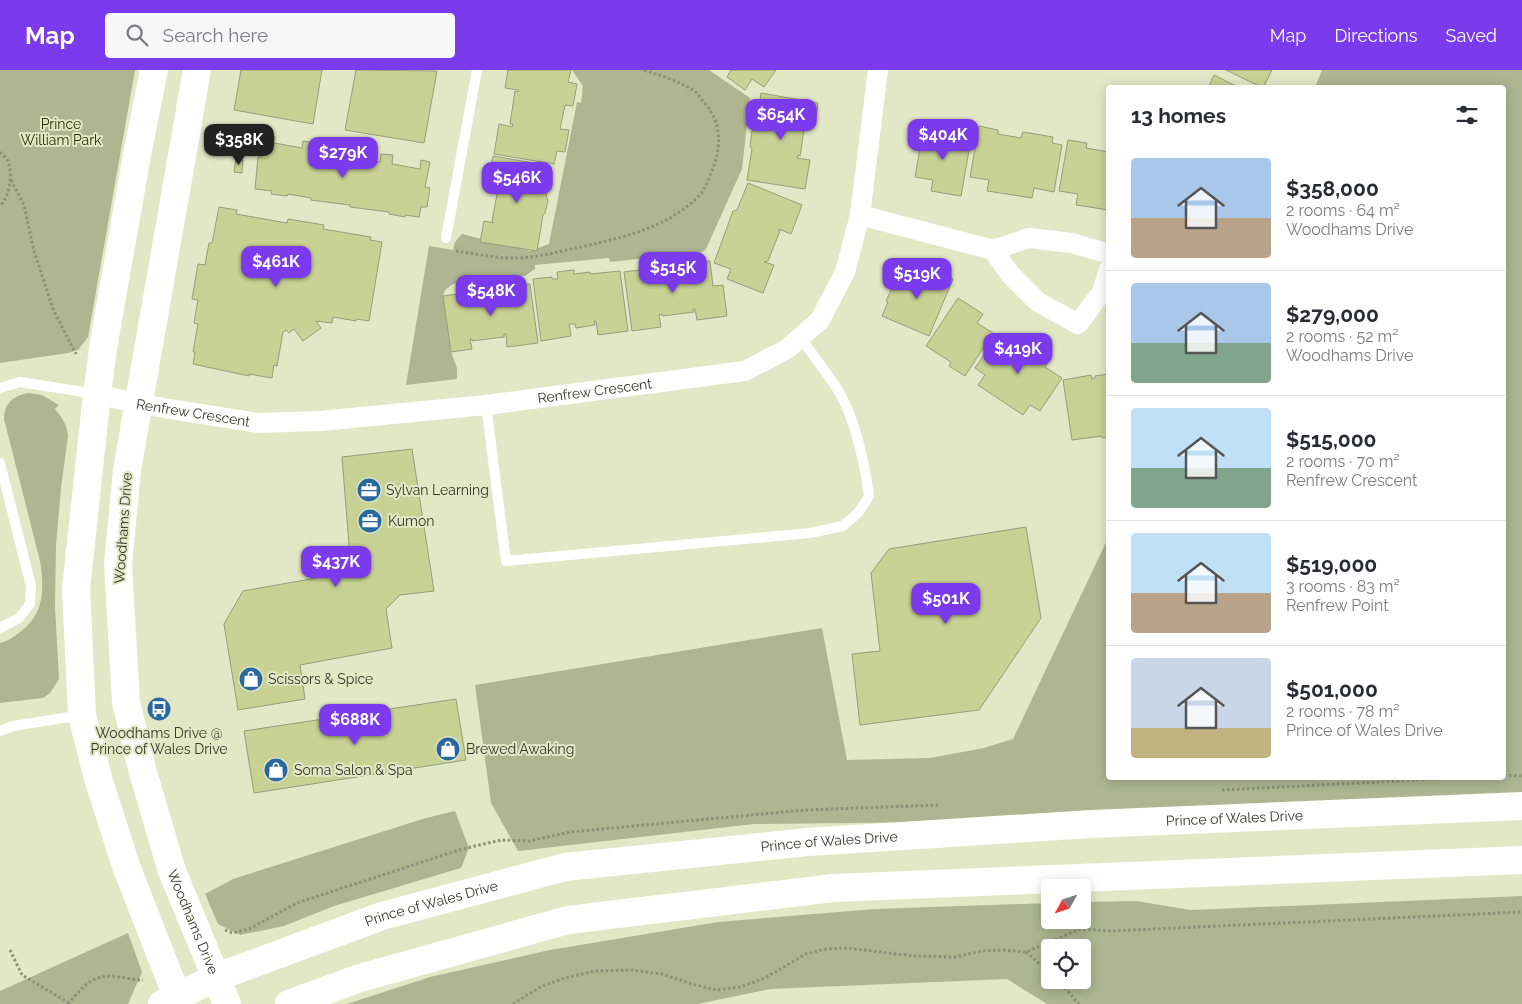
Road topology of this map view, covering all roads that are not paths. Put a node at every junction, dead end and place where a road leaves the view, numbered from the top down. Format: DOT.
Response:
graph roads {
  1 [pos="154,70"];
  2 [pos="197,70"];
  3 [pos="477,70"];
  4 [pos="878,70"];
  5 [pos="860,215"];
  6 [pos="446,238"];
  7 [pos="993,250"];
  8 [pos="1106,253"];
  9 [pos="1106,279"];
  10 [pos="800,337"];
  11 [pos="0,388"];
  12 [pos="97,394"];
  13 [pos="139,404"];
  14 [pos="486,405"];
  15 [pos="0,463"];
  16 [pos="0,628"];
  17 [pos="82,715"];
  18 [pos="0,731"];
  19 [pos="1522,806"];
  20 [pos="1522,860"];
  21 [pos="217,977"];
  22 [pos="173,1001"];
  23 [pos="227,1004"];
  24 [pos="290,1004"];
  1 -- 12 [label="main road"];
  2 -- 13 [label="main road, Woodhams Drive"];
  3 -- 6 [label="lane"];
  4 -- 5 [label="street, Renfrew Crescent"];
  5 -- 7 [label="street"];
  5 -- 10 [label="street, Renfrew Crescent"];
  7 -- 8 [label="street"];
  7 -- 9 [label="street"];
  10 -- 14 [label="street, Renfrew Crescent"];
  10 -- 14 [label="lane"];
  11 -- 12 [label="lane"];
  12 -- 13 [label="street, Renfrew Crescent"];
  12 -- 17 [label="main road"];
  13 -- 14 [label="street, Renfrew Crescent"];
  13 -- 21 [label="main road, Woodhams Drive"];
  15 -- 16 [label="lane"];
  17 -- 18 [label="lane"];
  17 -- 22 [label="main road"];
  19 -- 21 [label="main road, Prince of Wales Drive"];
  20 -- 24 [label="main road"];
  21 -- 22 [label="main road, Prince of Wales Drive"];
  21 -- 23 [label="main road, Woodhams Drive"];
}
